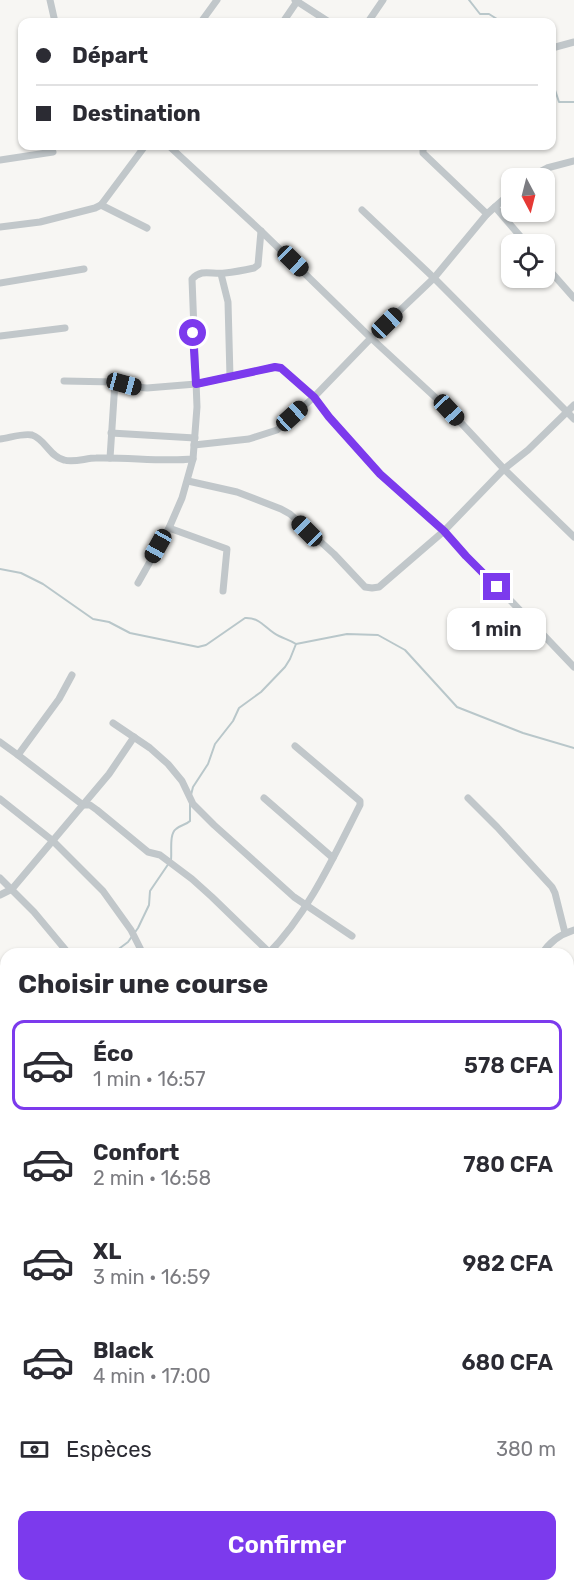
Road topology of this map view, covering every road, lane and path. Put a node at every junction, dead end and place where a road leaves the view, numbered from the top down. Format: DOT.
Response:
graph roads {
  1 [pos="50,0"];
  2 [pos="217,0"];
  3 [pos="297,0"];
  4 [pos="383,0"];
  5 [pos="54,18"];
  6 [pos="204,18"];
  7 [pos="286,18"];
  8 [pos="323,18"];
  9 [pos="371,18"];
  10 [pos="574,42"];
  11 [pos="556,47"];
  12 [pos="142,150"];
  13 [pos="173,150"];
  14 [pos="423,150"];
  15 [pos="53,152"];
  16 [pos="0,160"];
  17 [pos="574,161"];
  18 [pos="548,168"];
  19 [pos="501,202"];
  20 [pos="100,206"];
  21 [pos="495,207"];
  22 [pos="362,210"];
  23 [pos="487,214"];
  24 [pos="0,227"];
  25 [pos="147,228"];
  26 [pos="261,231"];
  27 [pos="518,234"];
  28 [pos="84,269"];
  29 [pos="221,274"];
  30 [pos="555,276"];
  31 [pos="434,278"];
  32 [pos="0,283"];
  33 [pos="574,298"];
  34 [pos="65,328"];
  35 [pos="0,336"];
  36 [pos="371,338"];
  37 [pos="230,377"];
  38 [pos="64,381"];
  39 [pos="115,382"];
  40 [pos="196,384"];
  41 [pos="314,397"];
  42 [pos="574,405"];
  43 [pos="568,412"];
  44 [pos="574,419"];
  45 [pos="111,433"];
  46 [pos="0,439"];
  47 [pos="194,442"];
  48 [pos="110,458"];
  49 [pos="193,459"];
  50 [pos="504,469"];
  51 [pos="188,481"];
  52 [pos="169,528"];
  53 [pos="444,531"];
  54 [pos="574,537"];
  55 [pos="138,583"];
  56 [pos="223,591"];
  57 [pos="574,667"];
  58 [pos="72,675"];
  59 [pos="112,723"];
  60 [pos="134,737"];
  61 [pos="0,742"];
  62 [pos="295,746"];
  63 [pos="18,754"];
  64 [pos="264,798"];
  65 [pos="468,798"];
  66 [pos="0,799"];
  67 [pos="83,805"];
  68 [pos="53,841"];
  69 [pos="333,858"];
  70 [pos="0,878"];
  71 [pos="12,890"];
  72 [pos="0,895"];
  73 [pos="306,906"];
  74 [pos="574,930"];
  75 [pos="565,933"];
  76 [pos="352,936"];
  77 [pos="64,948"];
  78 [pos="140,948"];
  79 [pos="263,948"];
  80 [pos="274,948"];
  81 [pos="547,948"];
  1 -- 5 [label="street"];
  2 -- 6 [label="street"];
  3 -- 7 [label="street"];
  3 -- 8 [label="street"];
  4 -- 9 [label="street"];
  10 -- 11 [label="street"];
  12 -- 20 [label="street"];
  13 -- 26 [label="street"];
  14 -- 23 [label="street"];
  15 -- 16 [label="street"];
  17 -- 18 [label="street"];
  19 -- 21 [label="street"];
  20 -- 24 [label="street"];
  20 -- 25 [label="street"];
  21 -- 23 [label="street"];
  21 -- 27 [label="street"];
  22 -- 31 [label="street"];
  23 -- 31 [label="street"];
  26 -- 29 [label="street"];
  26 -- 36 [label="street"];
  28 -- 32 [label="street"];
  29 -- 37 [label="street"];
  29 -- 40 [label="street"];
  30 -- 33 [label="street"];
  31 -- 36 [label="street"];
  31 -- 43 [label="street"];
  34 -- 35 [label="street"];
  36 -- 41 [label="street"];
  36 -- 50 [label="street"];
  37 -- 40 [label="street"];
  37 -- 41 [label="street"];
  38 -- 39 [label="street"];
  39 -- 40 [label="street"];
  39 -- 45 [label="street"];
  40 -- 47 [label="street"];
  41 -- 47 [label="street"];
  41 -- 53 [label="street"];
  42 -- 43 [label="street"];
  43 -- 44 [label="street"];
  43 -- 50 [label="street"];
  45 -- 47 [label="street"];
  45 -- 48 [label="street"];
  46 -- 48 [label="street"];
  47 -- 49 [label="street"];
  48 -- 49 [label="street"];
  49 -- 51 [label="street"];
  50 -- 53 [label="street"];
  50 -- 54 [label="street"];
  51 -- 52 [label="street"];
  51 -- 53 [label="street"];
  52 -- 55 [label="street"];
  52 -- 56 [label="street"];
  53 -- 57 [label="street"];
  58 -- 63 [label="street"];
  59 -- 60 [label="street"];
  60 -- 67 [label="street"];
  60 -- 73 [label="street"];
  61 -- 63 [label="street"];
  62 -- 69 [label="street"];
  63 -- 67 [label="street"];
  64 -- 69 [label="street"];
  65 -- 75 [label="street"];
  66 -- 68 [label="street"];
  67 -- 68 [label="street"];
  67 -- 79 [label="street"];
  68 -- 71 [label="street"];
  68 -- 78 [label="street"];
  69 -- 73 [label="street"];
  70 -- 71 [label="street"];
  71 -- 72 [label="street"];
  71 -- 77 [label="street"];
  73 -- 76 [label="street"];
  73 -- 80 [label="street"];
  74 -- 75 [label="street"];
  75 -- 81 [label="street"];
}
